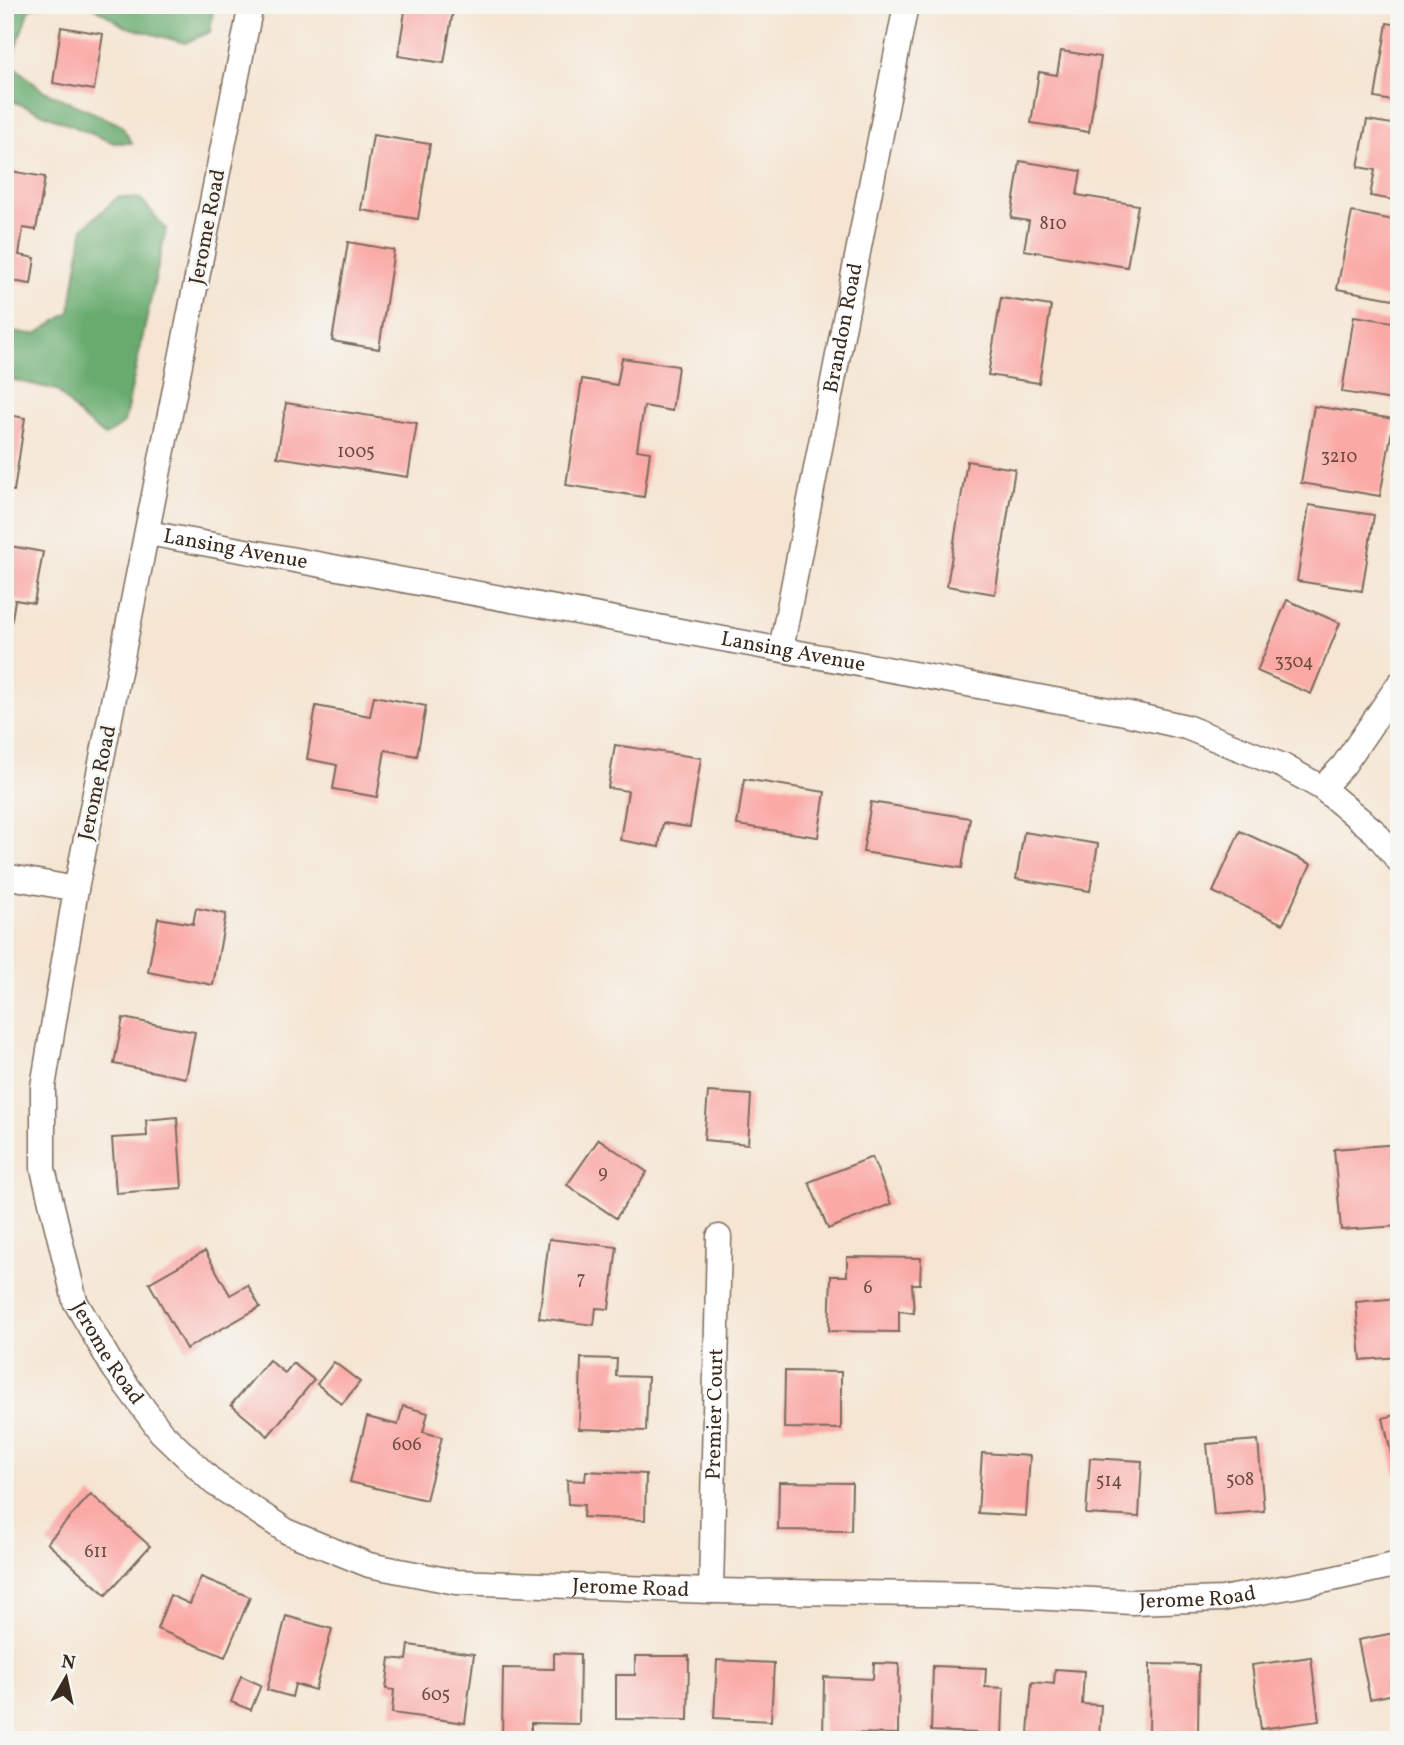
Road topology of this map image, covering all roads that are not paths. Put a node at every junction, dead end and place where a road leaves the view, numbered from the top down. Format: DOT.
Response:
graph roads {
  1 [pos="251,5"];
  2 [pos="906,5"];
  3 [pos="148,533"];
  4 [pos="781,649"];
  5 [pos="1399,684"];
  6 [pos="1322,788"];
  7 [pos="1399,861"];
  8 [pos="5,876"];
  9 [pos="76,889"];
  10 [pos="719,1237"];
  11 [pos="1399,1564"];
  12 [pos="710,1591"];
  1 -- 3 [label="street, Jerome Road"];
  2 -- 4 [label="street, Brandon Road"];
  3 -- 4 [label="street, Lansing Avenue"];
  3 -- 9 [label="street, Jerome Road"];
  4 -- 6 [label="street, Lansing Avenue"];
  5 -- 6 [label="street"];
  6 -- 7 [label="street, Lansing Avenue"];
  8 -- 9 [label="street"];
  9 -- 12 [label="street, Jerome Road"];
  10 -- 12 [label="street, Premier Court"];
  11 -- 12 [label="street, Jerome Road"];
}
